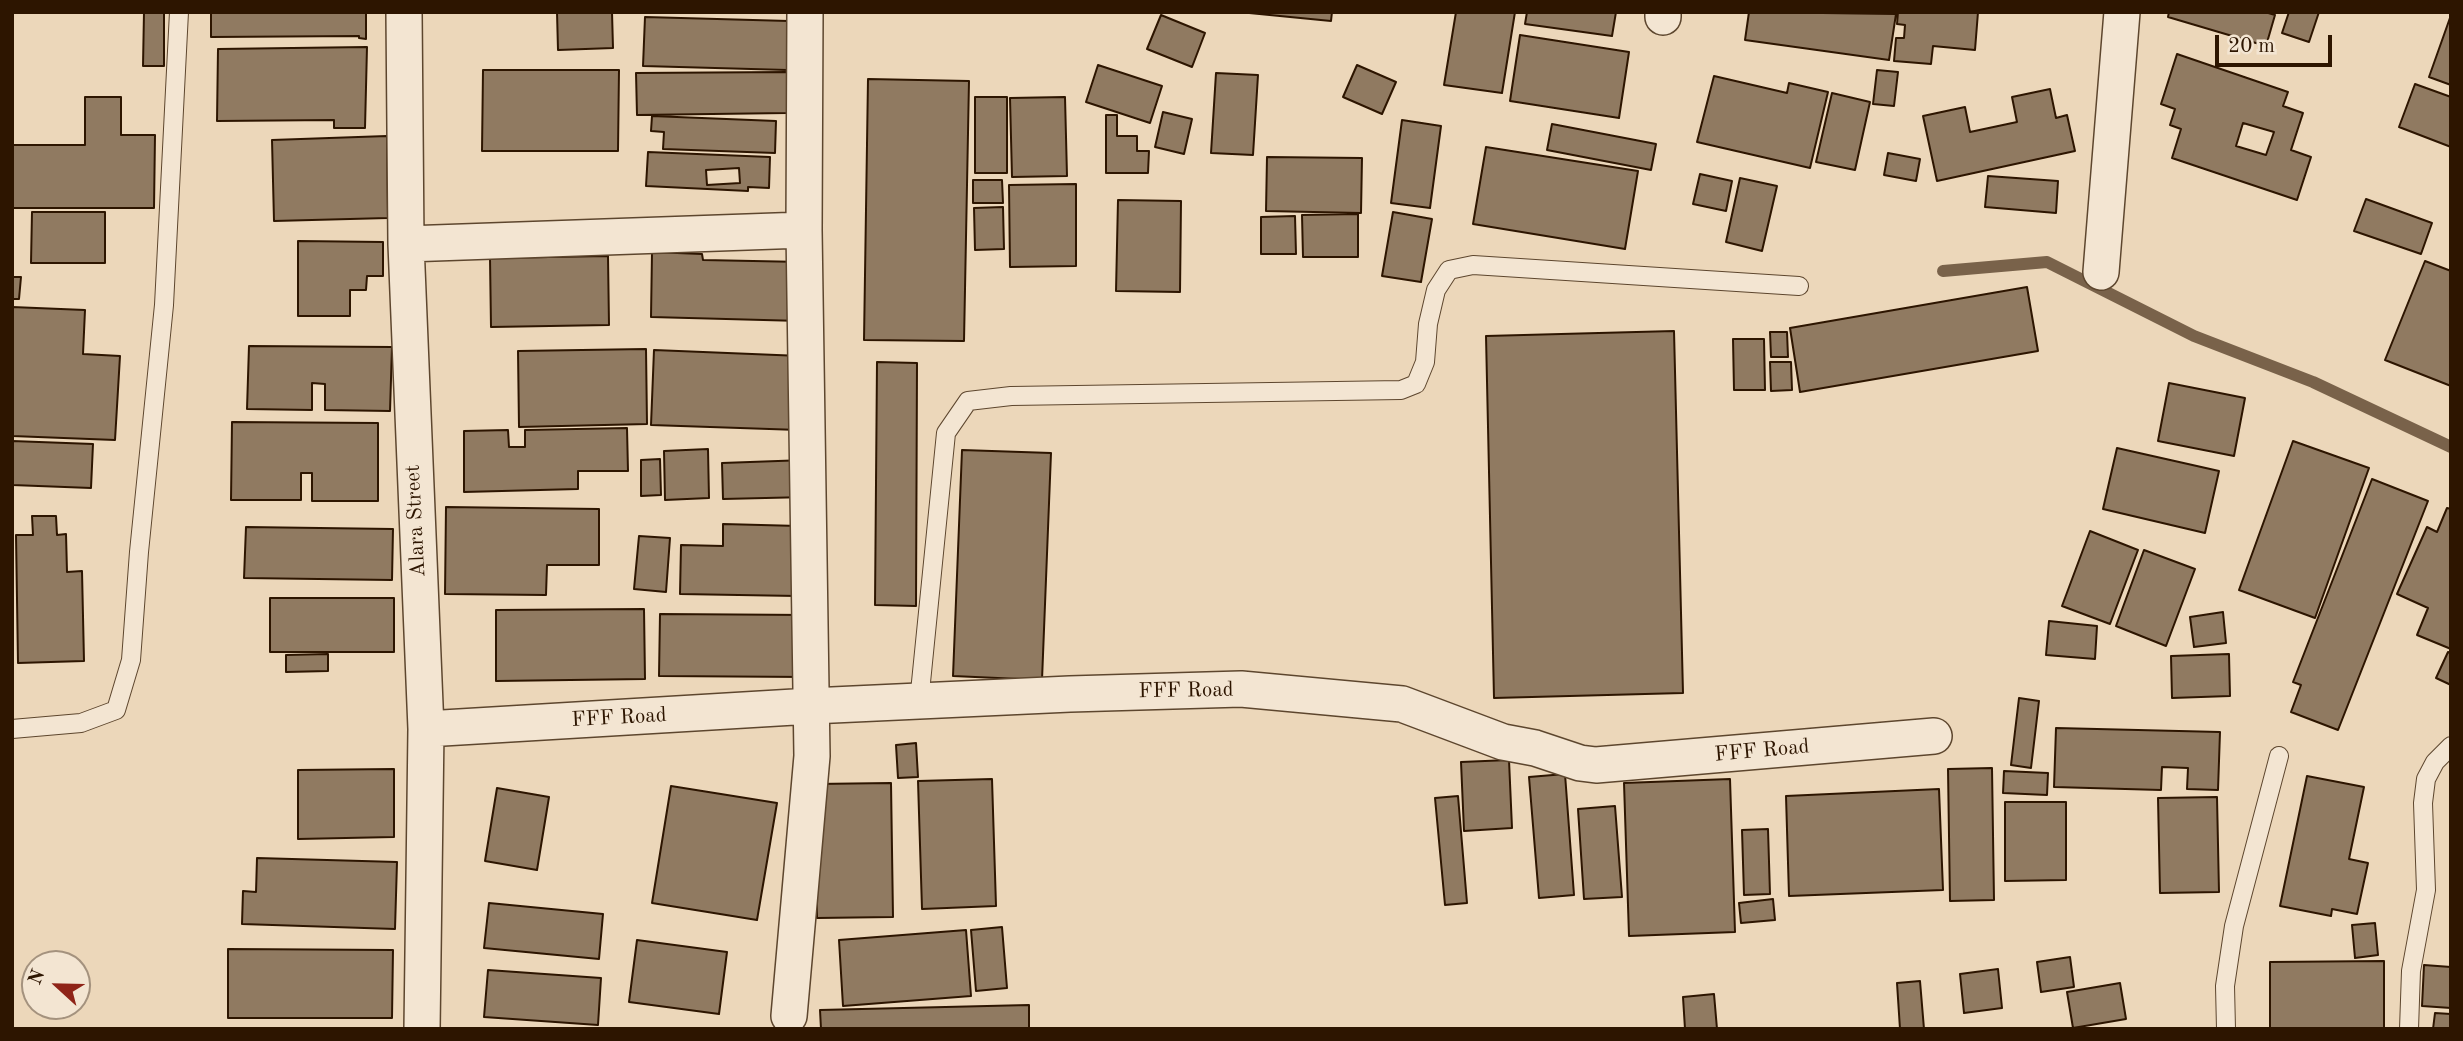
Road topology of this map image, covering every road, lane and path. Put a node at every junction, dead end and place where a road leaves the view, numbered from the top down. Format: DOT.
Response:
graph roads {
  1 [pos="179,12"];
  2 [pos="404,12"];
  3 [pos="805,12"];
  4 [pos="2122,12"];
  5 [pos="804,230"];
  6 [pos="406,244"];
  7 [pos="2101,272"];
  8 [pos="1799,286"];
  9 [pos="919,702"];
  10 [pos="811,706"];
  11 [pos="12,729"];
  12 [pos="426,729"];
  13 [pos="1934,736"];
  14 [pos="2451,746"];
  15 [pos="2279,756"];
  16 [pos="789,1016"];
  17 [pos="422,1029"];
  18 [pos="2226,1029"];
  19 [pos="2409,1029"];
  1 -- 11 [label="lane"];
  2 -- 6 [label="street, Alara Street"];
  3 -- 5 [label="street"];
  4 -- 7 [label="street"];
  5 -- 6 [label="street"];
  5 -- 10 [label="street"];
  6 -- 12 [label="street, Alara Street"];
  8 -- 9 [label="lane"];
  9 -- 10 [label="street, FFF Road"];
  9 -- 13 [label="street, FFF Road"];
  10 -- 12 [label="street, FFF Road"];
  10 -- 16 [label="street"];
  12 -- 17 [label="street, Alara Street"];
  14 -- 19 [label="lane"];
  15 -- 18 [label="lane"];
}
